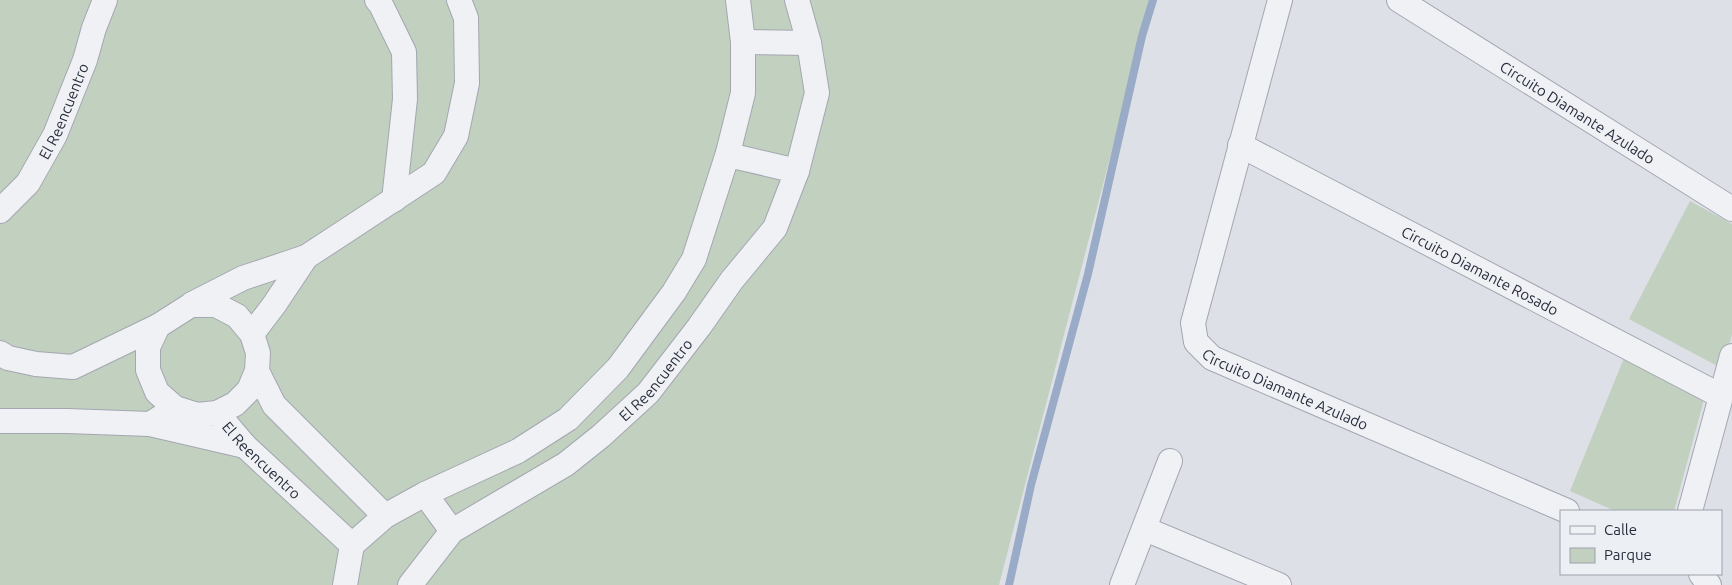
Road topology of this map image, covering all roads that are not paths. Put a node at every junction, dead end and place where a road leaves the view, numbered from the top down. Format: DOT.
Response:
graph roads {
  1 [pos="105,0"];
  2 [pos="376,0"];
  3 [pos="459,0"];
  4 [pos="738,0"];
  5 [pos="797,0"];
  6 [pos="1280,0"];
  7 [pos="1399,0"];
  8 [pos="743,42"];
  9 [pos="809,44"];
  10 [pos="1240,145"];
  11 [pos="728,153"];
  12 [pos="797,171"];
  13 [pos="394,200"];
  14 [pos="1732,209"];
  15 [pos="0,211"];
  16 [pos="306,257"];
  17 [pos="191,305"];
  18 [pos="158,326"];
  19 [pos="252,334"];
  20 [pos="0,353"];
  21 [pos="1732,356"];
  22 [pos="257,371"];
  23 [pos="1721,396"];
  24 [pos="175,408"];
  25 [pos="217,414"];
  26 [pos="0,421"];
  27 [pos="150,424"];
  28 [pos="244,446"];
  29 [pos="1170,462"];
  30 [pos="425,494"];
  31 [pos="1565,510"];
  32 [pos="1690,510"];
  33 [pos="385,516"];
  34 [pos="1145,529"];
  35 [pos="452,531"];
  36 [pos="352,545"];
  37 [pos="1269,583"];
  38 [pos="345,585"];
  39 [pos="410,585"];
  40 [pos="1122,585"];
  1 -- 15 [label="street, El Reencuentro"];
  2 -- 13 [label="street"];
  3 -- 13 [label="street"];
  4 -- 8 [label="street"];
  5 -- 9 [label="street, El Reencuentro"];
  6 -- 10 [label="street, Circuito Diamante Azulado"];
  7 -- 14 [label="street, Circuito Diamante Azulado"];
  8 -- 9 [label="street"];
  8 -- 11 [label="street"];
  9 -- 12 [label="street, El Reencuentro"];
  10 -- 23 [label="street, Circuito Diamante Rosado"];
  10 -- 31 [label="street, Circuito Diamante Azulado"];
  11 -- 12 [label="street"];
  11 -- 30 [label="street"];
  12 -- 35 [label="street, El Reencuentro"];
  13 -- 16 [label="street"];
  16 -- 17 [label="street"];
  16 -- 19 [label="street"];
  17 -- 18 [label="street"];
  17 -- 19 [label="street"];
  18 -- 20 [label="street"];
  18 -- 24 [label="street"];
  19 -- 22 [label="street"];
  21 -- 23 [label="street"];
  22 -- 25 [label="street"];
  22 -- 33 [label="street"];
  23 -- 32 [label="street"];
  24 -- 25 [label="street"];
  24 -- 27 [label="street"];
  25 -- 28 [label="street, El Reencuentro"];
  26 -- 27 [label="street"];
  27 -- 28 [label="street"];
  28 -- 36 [label="street, El Reencuentro"];
  29 -- 34 [label="street"];
  30 -- 33 [label="street"];
  30 -- 35 [label="street"];
  33 -- 36 [label="street"];
  34 -- 37 [label="street"];
  34 -- 40 [label="street"];
  35 -- 39 [label="street, El Reencuentro"];
  36 -- 38 [label="street"];
}
